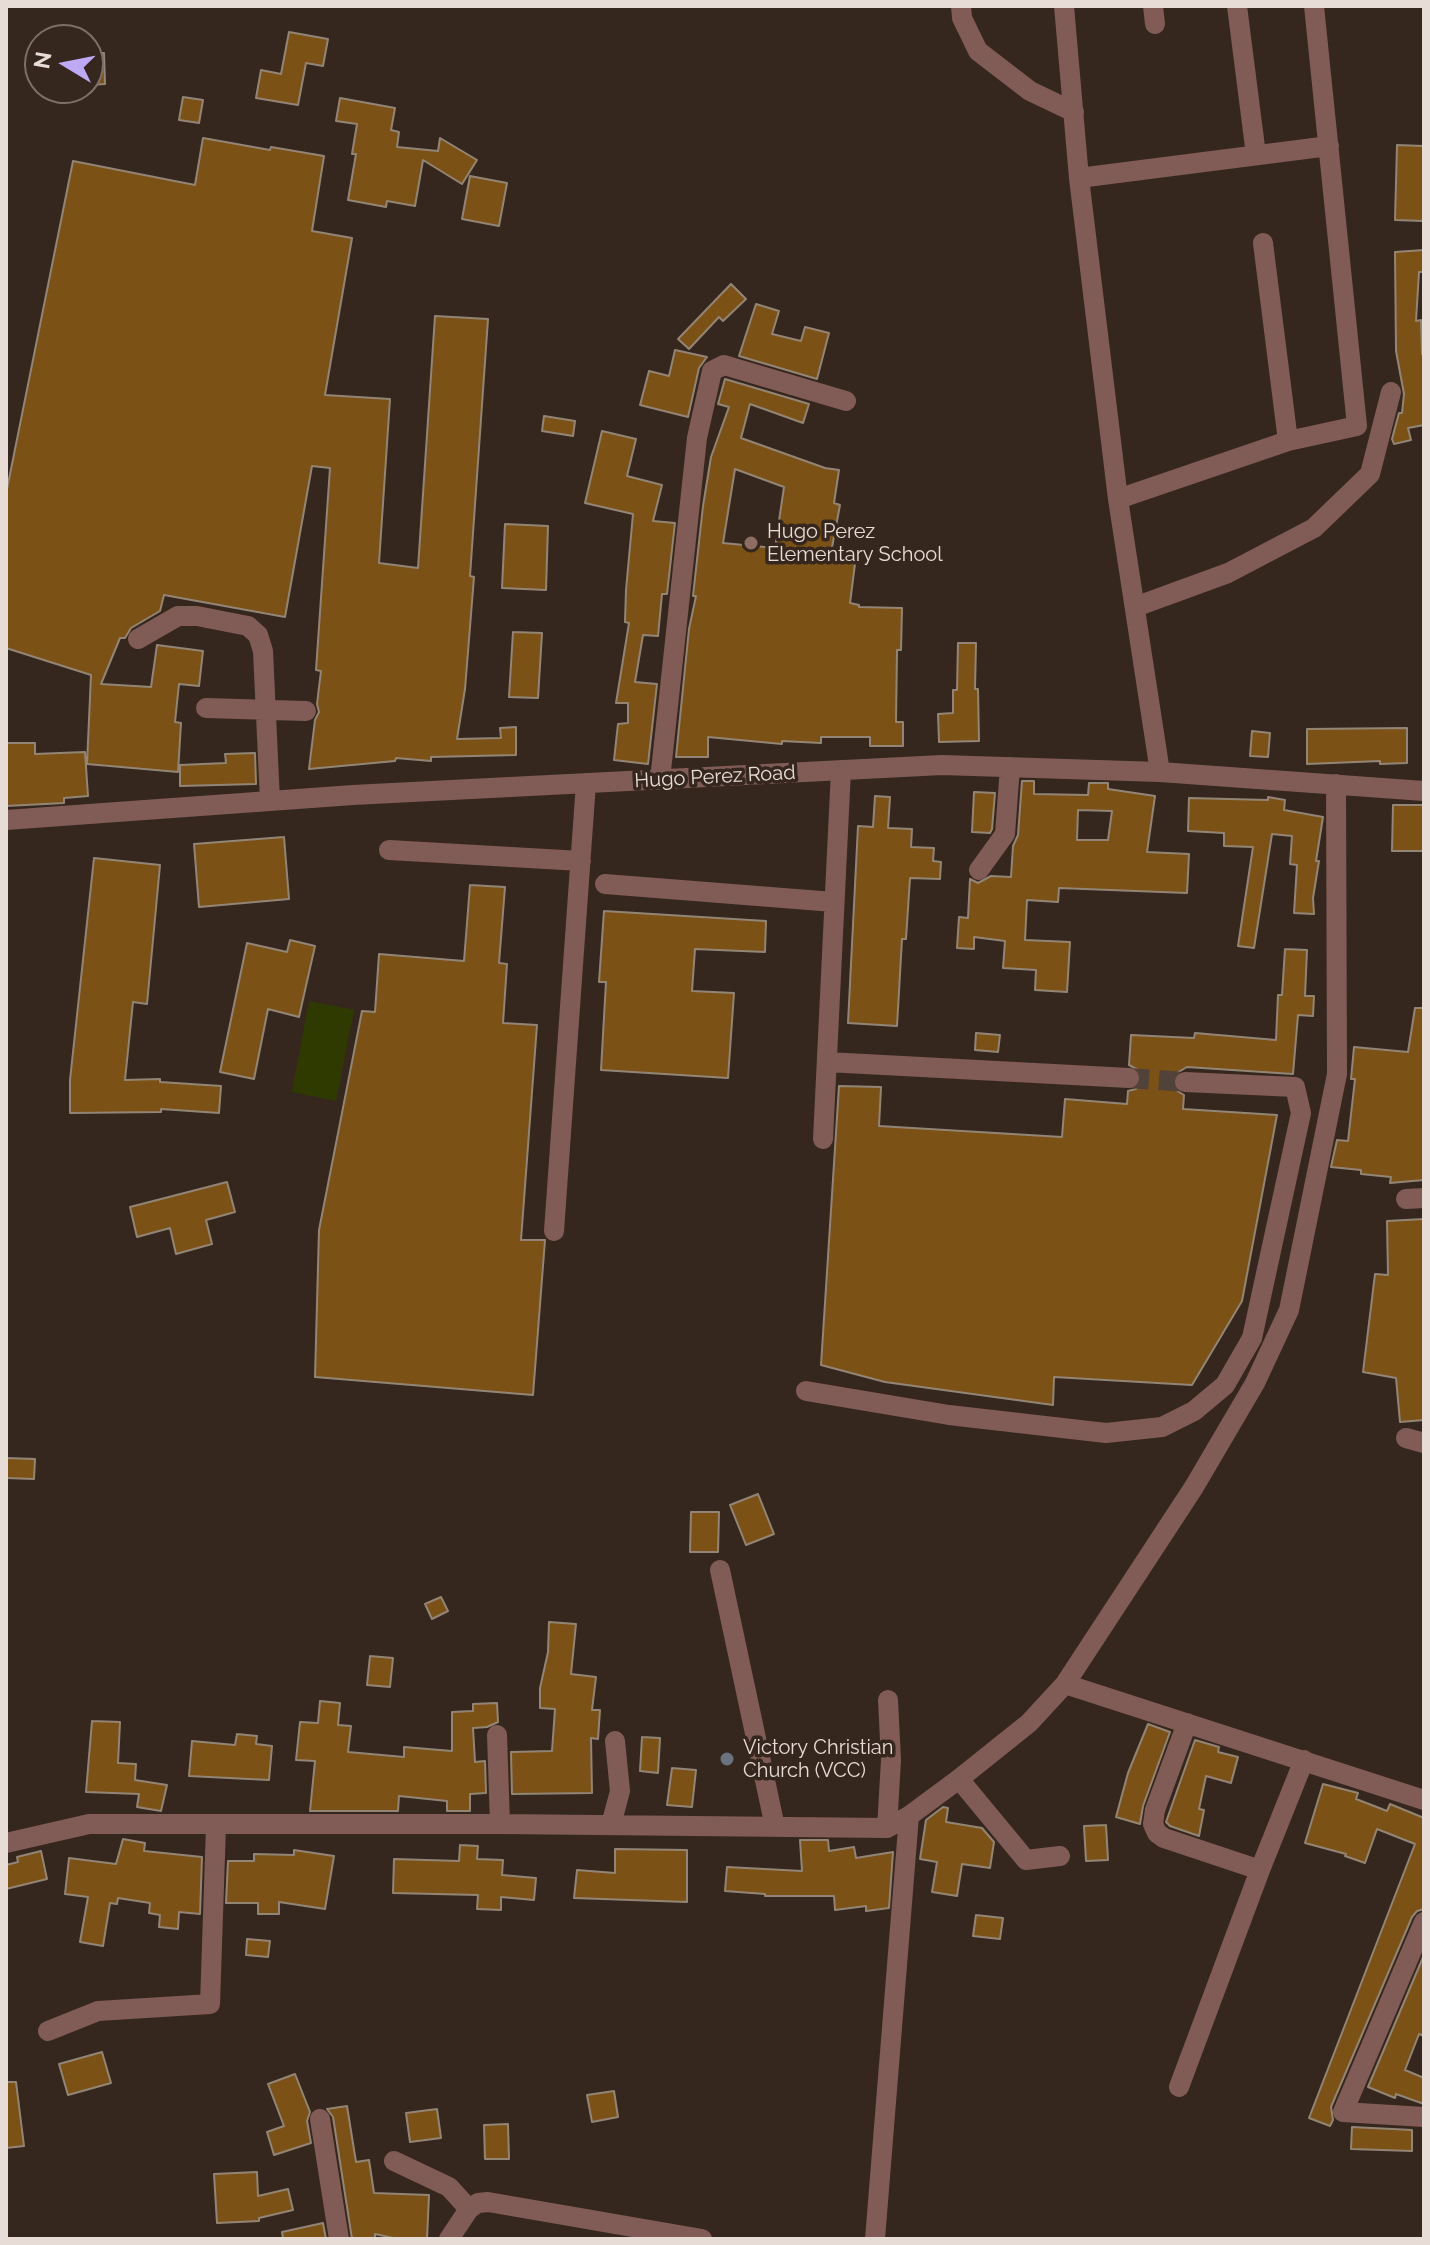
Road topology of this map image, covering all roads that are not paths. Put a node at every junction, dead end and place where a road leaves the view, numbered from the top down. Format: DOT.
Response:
graph roads {
  1 [pos="961,6"];
  2 [pos="1064,6"];
  3 [pos="1237,6"];
  4 [pos="1314,6"];
  5 [pos="1074,112"];
  6 [pos="1329,146"];
  7 [pos="1256,155"];
  8 [pos="1079,178"];
  9 [pos="1263,243"];
  10 [pos="1391,392"];
  11 [pos="846,401"];
  12 [pos="1288,441"];
  13 [pos="1118,499"];
  14 [pos="1135,607"];
  15 [pos="138,639"];
  16 [pos="206,708"];
  17 [pos="267,710"];
  18 [pos="306,711"];
  19 [pos="1010,767"];
  20 [pos="841,770"];
  21 [pos="1160,772"];
  22 [pos="660,780"];
  23 [pos="586,783"];
  24 [pos="1336,784"];
  25 [pos="1424,791"];
  26 [pos="270,801"];
  27 [pos="6,820"];
  28 [pos="389,850"];
  29 [pos="581,861"];
  30 [pos="979,870"];
  31 [pos="605,884"];
  32 [pos="834,902"];
  33 [pos="827,1062"];
  34 [pos="1129,1078"];
  35 [pos="1185,1082"];
  36 [pos="823,1139"];
  37 [pos="554,1231"];
  38 [pos="806,1391"];
  39 [pos="720,1570"];
  40 [pos="1065,1684"];
  41 [pos="888,1700"];
  42 [pos="1187,1723"];
  43 [pos="497,1735"];
  44 [pos="615,1741"];
  45 [pos="1304,1760"];
  46 [pos="959,1779"];
  47 [pos="1424,1800"];
  48 [pos="909,1816"];
  49 [pos="500,1824"];
  50 [pos="611,1825"];
  51 [pos="216,1826"];
  52 [pos="775,1827"];
  53 [pos="887,1828"];
  54 [pos="6,1843"];
  55 [pos="1060,1856"];
  56 [pos="1260,1870"];
  57 [pos="1424,1922"];
  58 [pos="48,2031"];
  59 [pos="1179,2087"];
  60 [pos="1424,2117"];
  61 [pos="320,2119"];
  62 [pos="394,2161"];
  63 [pos="469,2209"];
  64 [pos="339,2239"];
  65 [pos="449,2239"];
  66 [pos="702,2239"];
  67 [pos="875,2239"];
  1 -- 5 [label="street"];
  2 -- 5 [label="street"];
  3 -- 7 [label="street"];
  4 -- 6 [label="street"];
  5 -- 8 [label="street"];
  6 -- 7 [label="street"];
  6 -- 12 [label="street"];
  7 -- 8 [label="street"];
  8 -- 13 [label="street"];
  9 -- 12 [label="street"];
  10 -- 14 [label="street"];
  11 -- 22 [label="street"];
  12 -- 13 [label="street"];
  13 -- 14 [label="street"];
  14 -- 21 [label="street"];
  15 -- 17 [label="street"];
  16 -- 17 [label="street"];
  17 -- 18 [label="street"];
  17 -- 26 [label="street"];
  19 -- 20 [label="street, Hugo Perez Road"];
  19 -- 21 [label="street, Hugo Perez Road"];
  19 -- 30 [label="street"];
  20 -- 22 [label="street, Hugo Perez Road"];
  20 -- 32 [label="street"];
  21 -- 24 [label="street, Hugo Perez Road"];
  22 -- 23 [label="street, Hugo Perez Road"];
  23 -- 26 [label="street, Hugo Perez Road"];
  23 -- 29 [label="street"];
  24 -- 25 [label="street, Hugo Perez Road"];
  24 -- 40 [label="street"];
  26 -- 27 [label="street, Hugo Perez Road"];
  28 -- 29 [label="street"];
  29 -- 37 [label="street"];
  31 -- 32 [label="street"];
  32 -- 33 [label="street"];
  33 -- 34 [label="street"];
  33 -- 36 [label="street"];
  35 -- 38 [label="street"];
  39 -- 52 [label="street"];
  40 -- 42 [label="street"];
  40 -- 46 [label="street"];
  41 -- 53 [label="street"];
  42 -- 45 [label="street"];
  42 -- 56 [label="street"];
  43 -- 49 [label="street"];
  44 -- 50 [label="street"];
  45 -- 47 [label="street"];
  45 -- 56 [label="street"];
  46 -- 48 [label="street"];
  46 -- 55 [label="street"];
  48 -- 53 [label="street"];
  48 -- 67 [label="street"];
  49 -- 50 [label="street"];
  49 -- 51 [label="street"];
  50 -- 52 [label="street"];
  51 -- 54 [label="street"];
  51 -- 58 [label="street"];
  52 -- 53 [label="street"];
  56 -- 59 [label="street"];
  57 -- 60 [label="street"];
  61 -- 64 [label="street"];
  62 -- 63 [label="street"];
  63 -- 65 [label="street"];
  63 -- 66 [label="street"];
}
